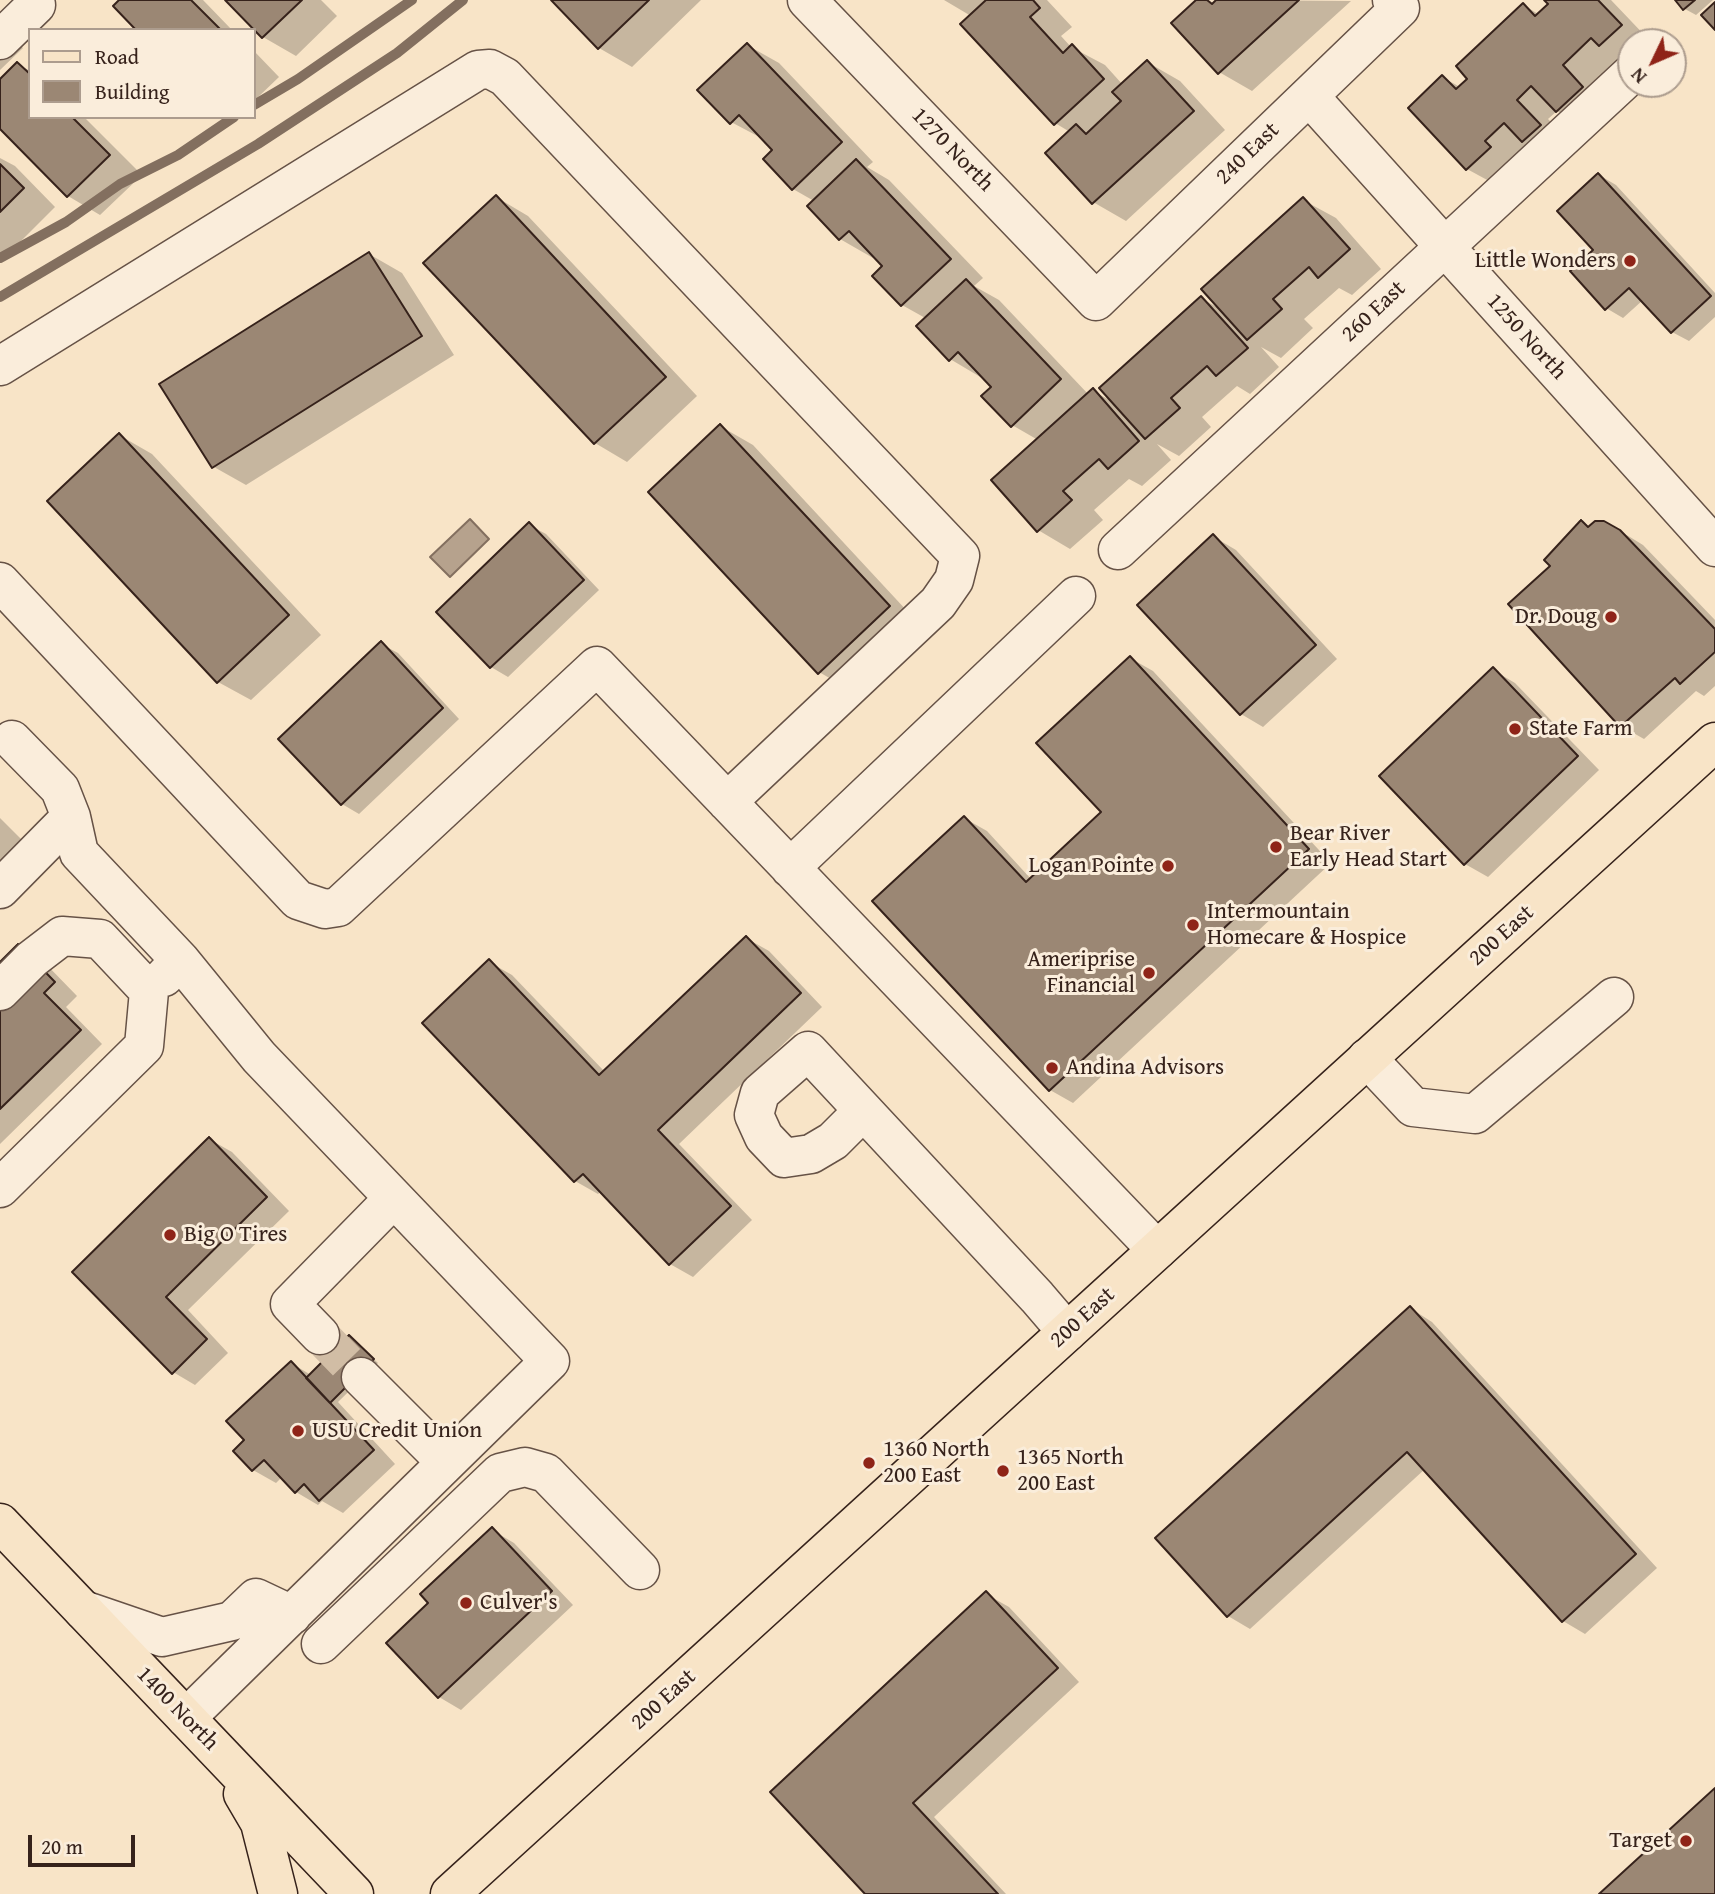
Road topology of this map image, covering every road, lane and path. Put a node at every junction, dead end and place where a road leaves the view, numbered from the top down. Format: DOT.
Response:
graph roads {
  1 [pos="807,0"];
  2 [pos="1396,4"];
  3 [pos="36,5"];
  4 [pos="0,40"];
  5 [pos="1617,87"];
  6 [pos="1309,96"];
  7 [pos="1445,247"];
  8 [pos="1096,300"];
  9 [pos="0,366"];
  10 [pos="1715,547"];
  11 [pos="1118,550"];
  12 [pos="0,582"];
  13 [pos="1076,596"];
  14 [pos="12,740"];
  15 [pos="1715,742"];
  16 [pos="727,802"];
  17 [pos="71,817"];
  18 [pos="790,868"];
  19 [pos="0,889"];
  20 [pos="180,960"];
  21 [pos="0,991"];
  22 [pos="149,991"];
  23 [pos="1614,997"];
  24 [pos="1367,1058"];
  25 [pos="863,1111"];
  26 [pos="0,1188"];
  27 [pos="393,1199"];
  28 [pos="1157,1250"];
  29 [pos="1067,1332"];
  30 [pos="320,1335"];
  31 [pos="361,1377"];
  32 [pos="446,1462"];
  33 [pos="0,1523"];
  34 [pos="640,1570"];
  35 [pos="83,1610"];
  36 [pos="292,1615"];
  37 [pos="321,1644"];
  38 [pos="186,1718"];
  39 [pos="216,1750"];
  40 [pos="278,1894"];
  41 [pos="354,1894"];
  42 [pos="450,1894"];
  1 -- 8 [label="street, 1270 North"];
  2 -- 6 [label="street, 240 East"];
  3 -- 4 [label="street"];
  5 -- 7 [label="street, 260 East"];
  6 -- 7 [label="street, 1250 North"];
  6 -- 8 [label="street, 240 East"];
  7 -- 10 [label="street, 1250 North"];
  7 -- 11 [label="street, 260 East"];
  9 -- 16 [label="street"];
  12 -- 16 [label="street"];
  13 -- 18 [label="street"];
  14 -- 17 [label="street"];
  15 -- 24 [label="main road, 200 East"];
  16 -- 18 [label="street"];
  17 -- 19 [label="street"];
  17 -- 20 [label="street"];
  18 -- 28 [label="street"];
  20 -- 22 [label="street"];
  20 -- 27 [label="street"];
  21 -- 22 [label="street"];
  22 -- 26 [label="street"];
  23 -- 24 [label="street"];
  24 -- 28 [label="main road, 200 East"];
  25 -- 29 [label="street"];
  27 -- 30 [label="street"];
  27 -- 32 [label="street"];
  28 -- 29 [label="main road, 200 East"];
  29 -- 42 [label="main road, 200 East"];
  31 -- 32 [label="street"];
  32 -- 36 [label="street"];
  33 -- 35 [label="main road, 1400 North"];
  34 -- 37 [label="street"];
  35 -- 36 [label="street"];
  35 -- 38 [label="main road, 1400 North"];
  36 -- 38 [label="street"];
  38 -- 39 [label="main road, 1400 North"];
  39 -- 40 [label="main road"];
  39 -- 41 [label="main road, 1400 North"];
}
